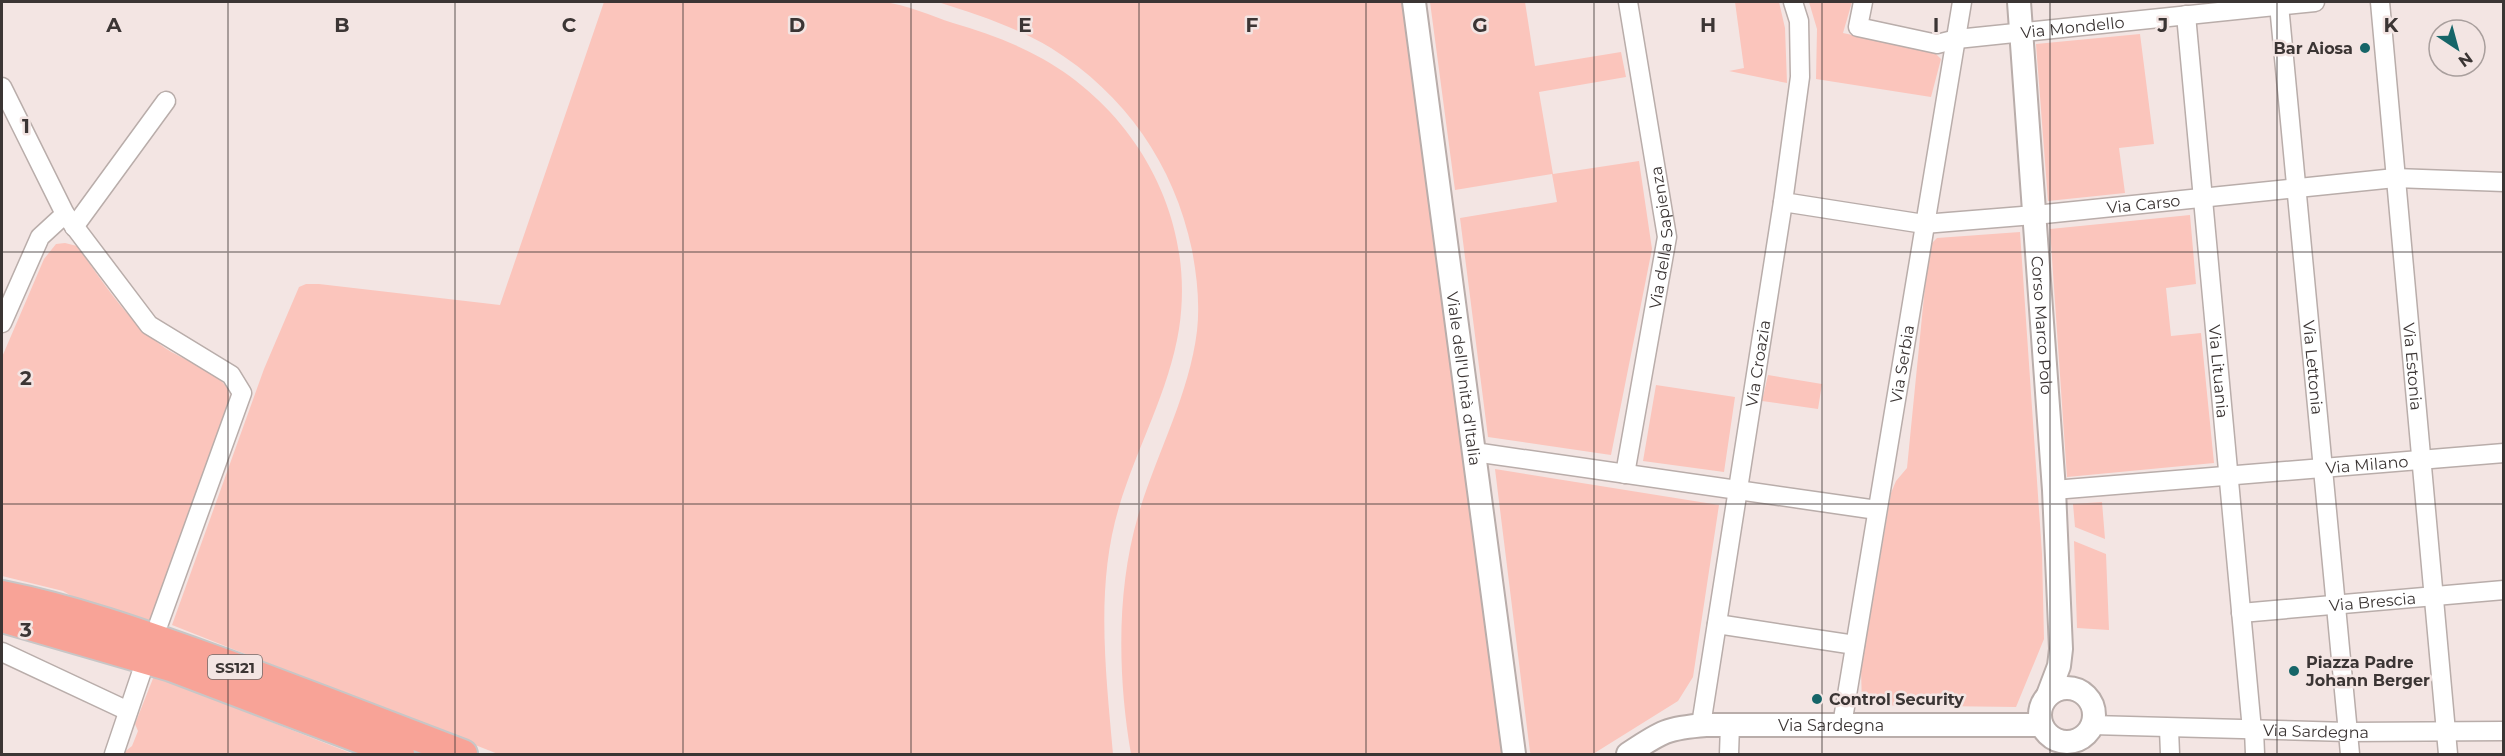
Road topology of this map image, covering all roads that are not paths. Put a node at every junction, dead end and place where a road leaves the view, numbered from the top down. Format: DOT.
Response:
graph roads {
  1 [pos="1414,2"];
  2 [pos="1628,2"];
  3 [pos="1793,2"];
  4 [pos="1863,2"];
  5 [pos="1962,2"];
  6 [pos="2019,2"];
  7 [pos="2315,2"];
  8 [pos="2380,2"];
  9 [pos="2279,5"];
  10 [pos="2186,15"];
  11 [pos="2022,33"];
  12 [pos="1957,39"];
  13 [pos="2,87"];
  14 [pos="166,102"];
  15 [pos="2395,178"];
  16 [pos="2504,182"];
  17 [pos="2296,188"];
  18 [pos="2202,198"];
  19 [pos="1783,202"];
  20 [pos="2035,215"];
  21 [pos="69,221"];
  22 [pos="1923,224"];
  23 [pos="2,323"];
  24 [pos="1474,452"];
  25 [pos="2504,453"];
  26 [pos="2421,459"];
  27 [pos="2322,467"];
  28 [pos="1625,474"];
  29 [pos="2228,474"];
  30 [pos="1738,490"];
  31 [pos="2054,490"];
  32 [pos="1877,510"];
  33 [pos="2,580"];
  34 [pos="2504,590"];
  35 [pos="2,595"];
  36 [pos="2432,595"];
  37 [pos="2336,604"];
  38 [pos="75,613"];
  39 [pos="2241,613"];
  40 [pos="2,618"];
  41 [pos="159,624"];
  42 [pos="1717,624"];
  43 [pos="1855,645"];
  44 [pos="2061,649"];
  45 [pos="2,652"];
  46 [pos="142,671"];
  47 [pos="2048,695"];
  48 [pos="2087,695"];
  49 [pos="128,711"];
  50 [pos="1701,725"];
  51 [pos="1730,725"];
  52 [pos="1842,725"];
  53 [pos="2041,725"];
  54 [pos="2092,726"];
  55 [pos="2169,729"];
  56 [pos="2253,730"];
  57 [pos="2446,731"];
  58 [pos="2504,731"];
  59 [pos="2348,732"];
  60 [pos="2066,748"];
  61 [pos="114,754"];
  62 [pos="400,754"];
  63 [pos="463,754"];
  64 [pos="1514,754"];
  65 [pos="1628,754"];
  66 [pos="1729,754"];
  67 [pos="2170,754"];
  68 [pos="2255,754"];
  69 [pos="2350,754"];
  70 [pos="2448,754"];
  1 -- 24 [label="street, Viale dell'Unità d'Italia"];
  2 -- 28 [label="street, Via della Sapienza"];
  3 -- 19 [label="street, Via Croazia"];
  4 -- 12 [label="street, Via Mondello"];
  5 -- 12 [label="street, Via Serbia"];
  6 -- 11 [label="street, Corso Marco Polo"];
  7 -- 9 [label="street, Via Mondello"];
  8 -- 15 [label="street, Via Estonia"];
  9 -- 10 [label="street, Via Mondello"];
  9 -- 17 [label="street, Via Lettonia"];
  10 -- 11 [label="street, Via Mondello"];
  10 -- 18 [label="street, Via Lituania"];
  11 -- 12 [label="street, Via Mondello"];
  11 -- 20 [label="street, Corso Marco Polo"];
  12 -- 22 [label="street, Via Serbia"];
  13 -- 21 [label="street"];
  14 -- 21 [label="street"];
  15 -- 16 [label="street, Via Carso"];
  15 -- 17 [label="street, Via Carso"];
  15 -- 26 [label="street, Via Estonia"];
  17 -- 18 [label="street, Via Carso"];
  17 -- 27 [label="street, Via Lettonia"];
  18 -- 20 [label="street, Via Carso"];
  18 -- 29 [label="street, Via Lituania"];
  19 -- 22 [label="street, Via Carso"];
  19 -- 30 [label="street, Via Croazia"];
  20 -- 22 [label="street, Via Carso"];
  20 -- 31 [label="street, Corso Marco Polo"];
  21 -- 23 [label="street"];
  21 -- 41 [label="street"];
  22 -- 32 [label="street, Via Serbia"];
  24 -- 28 [label="street"];
  24 -- 64 [label="street, Viale dell'Unità d'Italia"];
  25 -- 26 [label="street, Via Milano"];
  26 -- 27 [label="street, Via Milano"];
  26 -- 36 [label="street, Via Estonia"];
  27 -- 29 [label="street, Via Milano"];
  27 -- 37 [label="street, Via Lettonia"];
  28 -- 30 [label="street"];
  29 -- 31 [label="street, Via Milano"];
  29 -- 39 [label="street, Via Lituania"];
  30 -- 32 [label="street"];
  30 -- 42 [label="street, Via Croazia"];
  31 -- 44 [label="street, Corso Marco Polo"];
  32 -- 43 [label="street, Via Serbia"];
  33 -- 38 [label="main road"];
  34 -- 36 [label="street, Via Brescia"];
  35 -- 38 [label="main road, SS121"];
  36 -- 37 [label="street, Via Brescia"];
  36 -- 57 [label="street, Via Estonia"];
  37 -- 39 [label="street, Via Brescia"];
  37 -- 59 [label="street, Via Lettonia"];
  38 -- 63 [label="main road, SS121"];
  39 -- 56 [label="street, Via Lituania"];
  40 -- 62 [label="main road, SS121"];
  42 -- 43 [label="street"];
  42 -- 50 [label="street, Via Croazia"];
  43 -- 52 [label="street, Via Serbia"];
  44 -- 47 [label="street"];
  44 -- 48 [label="street"];
  45 -- 49 [label="street"];
  46 -- 49 [label="street"];
  47 -- 48 [label="street"];
  47 -- 53 [label="street"];
  48 -- 54 [label="street"];
  49 -- 61 [label="street"];
  50 -- 51 [label="street, Via Sardegna"];
  50 -- 65 [label="street, Via Sardegna"];
  51 -- 52 [label="street, Via Sardegna"];
  51 -- 66 [label="street"];
  52 -- 53 [label="street, Via Sardegna"];
  53 -- 60 [label="street"];
  54 -- 55 [label="street, Via Sardegna"];
  54 -- 60 [label="street"];
  55 -- 56 [label="street, Via Sardegna"];
  55 -- 67 [label="street"];
  56 -- 59 [label="street, Via Sardegna"];
  56 -- 68 [label="street, Via Lituania"];
  57 -- 58 [label="street, Via Sardegna"];
  57 -- 59 [label="street, Via Sardegna"];
  57 -- 70 [label="street, Via Estonia"];
  59 -- 69 [label="street, Via Lettonia"];
}
